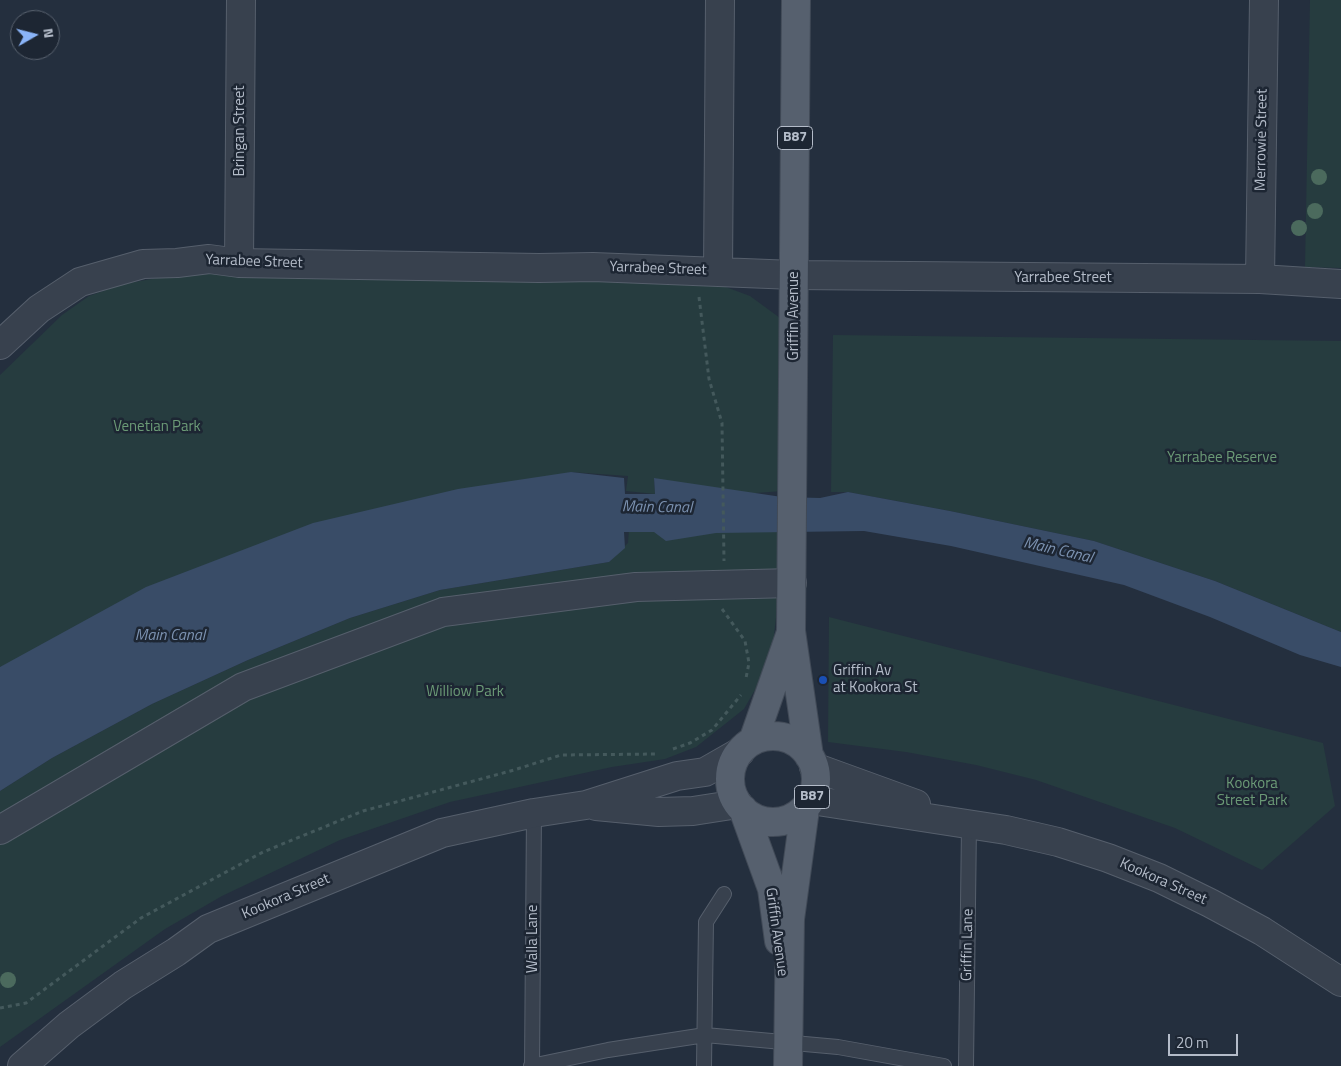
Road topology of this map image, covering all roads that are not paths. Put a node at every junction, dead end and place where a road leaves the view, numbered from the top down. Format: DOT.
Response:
graph roads {
  1 [pos="241,0"];
  2 [pos="720,0"];
  3 [pos="796,0"];
  4 [pos="1264,0"];
  5 [pos="239,263"];
  6 [pos="707,272"];
  7 [pos="794,275"];
  8 [pos="1260,279"];
  9 [pos="1341,284"];
  10 [pos="0,344"];
  11 [pos="792,584"];
  12 [pos="792,631"];
  13 [pos="746,747"];
  14 [pos="812,761"];
  15 [pos="586,804"];
  16 [pos="808,804"];
  17 [pos="741,807"];
  18 [pos="534,812"];
  19 [pos="969,824"];
  20 [pos="0,830"];
  21 [pos="724,894"];
  22 [pos="1341,982"];
  23 [pos="705,1035"];
  24 [pos="788,1046"];
  25 [pos="22,1066"];
  26 [pos="532,1066"];
  27 [pos="704,1066"];
  28 [pos="944,1066"];
  29 [pos="966,1066"];
  1 -- 5 [label="street, Bringan Street"];
  2 -- 6 [label="street"];
  3 -- 7 [label="main road, Griffin Avenue / B87"];
  4 -- 8 [label="street, Merrowie Street"];
  5 -- 6 [label="street, Yarrabee Street"];
  5 -- 10 [label="street, Yarrabee Street"];
  6 -- 7 [label="street, Yarrabee Street"];
  7 -- 8 [label="street, Yarrabee Street"];
  7 -- 11 [label="main road, Griffin Avenue / B87"];
  8 -- 9 [label="street, Yarrabee Street"];
  11 -- 12 [label="main road, Griffin Avenue / B87"];
  11 -- 20 [label="street"];
  12 -- 13 [label="main road, Griffin Avenue / B87"];
  12 -- 14 [label="main road, Griffin Avenue / B87"];
  13 -- 14 [label="main road"];
  13 -- 15 [label="street, Kookora Street"];
  13 -- 17 [label="main road, B87"];
  14 -- 16 [label="main road, B87"];
  14 -- 19 [label="street, Kookora Street"];
  15 -- 17 [label="street, Kookora Street"];
  15 -- 18 [label="street, Kookora Street"];
  16 -- 17 [label="main road, B87"];
  16 -- 19 [label="street, Kookora Street"];
  16 -- 24 [label="main road, Griffin Avenue / B87"];
  17 -- 24 [label="main road, Griffin Avenue / B87"];
  18 -- 25 [label="street, Kookora Street"];
  18 -- 26 [label="lane, Walla Lane"];
  19 -- 22 [label="street, Kookora Street"];
  19 -- 29 [label="lane, Griffin Lane"];
  21 -- 23 [label="lane"];
  23 -- 24 [label="lane"];
  23 -- 26 [label="lane"];
  23 -- 27 [label="lane"];
  24 -- 28 [label="lane"];
}
